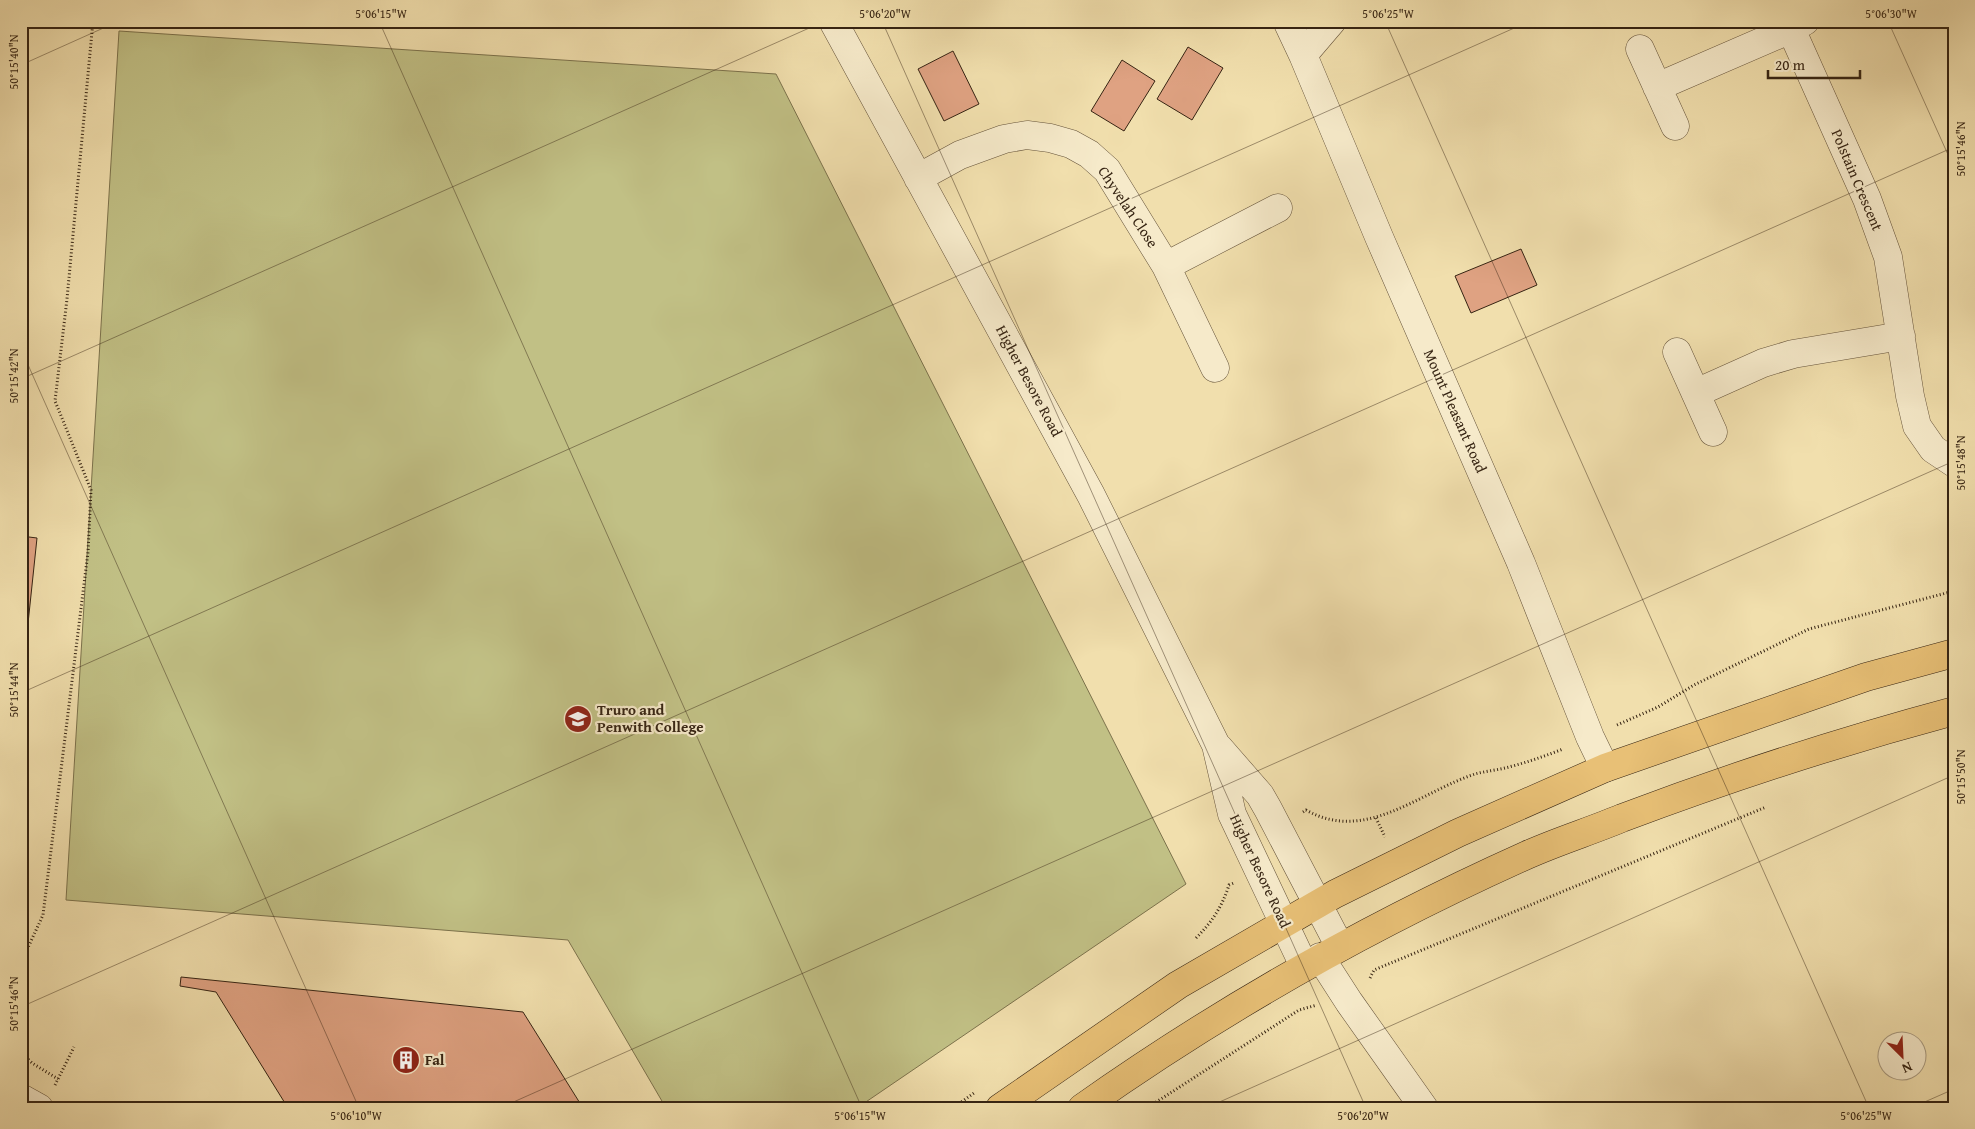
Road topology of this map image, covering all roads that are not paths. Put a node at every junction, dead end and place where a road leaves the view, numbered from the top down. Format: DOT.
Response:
graph roads {
  1 [pos="834,21"];
  2 [pos="1287,21"];
  3 [pos="1332,21"];
  4 [pos="1798,25"];
  5 [pos="1640,49"];
  6 [pos="1303,55"];
  7 [pos="1657,87"];
  8 [pos="1675,126"];
  9 [pos="918,178"];
  10 [pos="1278,208"];
  11 [pos="1166,266"];
  12 [pos="1901,336"];
  13 [pos="1677,352"];
  14 [pos="1216,368"];
  15 [pos="1696,393"];
  16 [pos="1714,432"];
  17 [pos="1954,463"];
  18 [pos="1954,634"];
  19 [pos="1954,653"];
  20 [pos="1866,678"];
  21 [pos="1954,711"];
  22 [pos="1216,745"];
  23 [pos="1605,768"];
  24 [pos="1317,904"];
  25 [pos="1284,923"];
  26 [pos="1321,957"];
  27 [pos="21,1098"];
  28 [pos="39,1108"];
  29 [pos="1000,1108"];
  30 [pos="1082,1108"];
  31 [pos="1424,1108"];
  1 -- 9 [label="street, Higher Besore Road"];
  2 -- 6 [label="street, Mount Pleasant Road"];
  3 -- 6 [label="street"];
  4 -- 7 [label="street, Polstain Crescent"];
  4 -- 12 [label="street, Polstain Crescent"];
  5 -- 7 [label="street"];
  6 -- 23 [label="street, Mount Pleasant Road"];
  7 -- 8 [label="street"];
  9 -- 11 [label="street, Chyvelah Close"];
  9 -- 22 [label="street, Higher Besore Road"];
  10 -- 11 [label="street"];
  11 -- 14 [label="street, Chyvelah Close"];
  12 -- 15 [label="street"];
  12 -- 17 [label="street, Polstain Crescent"];
  13 -- 15 [label="street"];
  15 -- 16 [label="street"];
  18 -- 20 [label="highway"];
  19 -- 20 [label="highway"];
  20 -- 23 [label="highway"];
  21 -- 26 [label="highway"];
  22 -- 24 [label="street, Higher Besore Road"];
  22 -- 25 [label="street, Higher Besore Road"];
  23 -- 24 [label="highway"];
  24 -- 25 [label="highway"];
  24 -- 26 [label="street, Higher Besore Road"];
  25 -- 26 [label="street, Higher Besore Road"];
  25 -- 29 [label="highway"];
  26 -- 30 [label="highway"];
  26 -- 31 [label="street"];
  27 -- 28 [label="street"];
}
